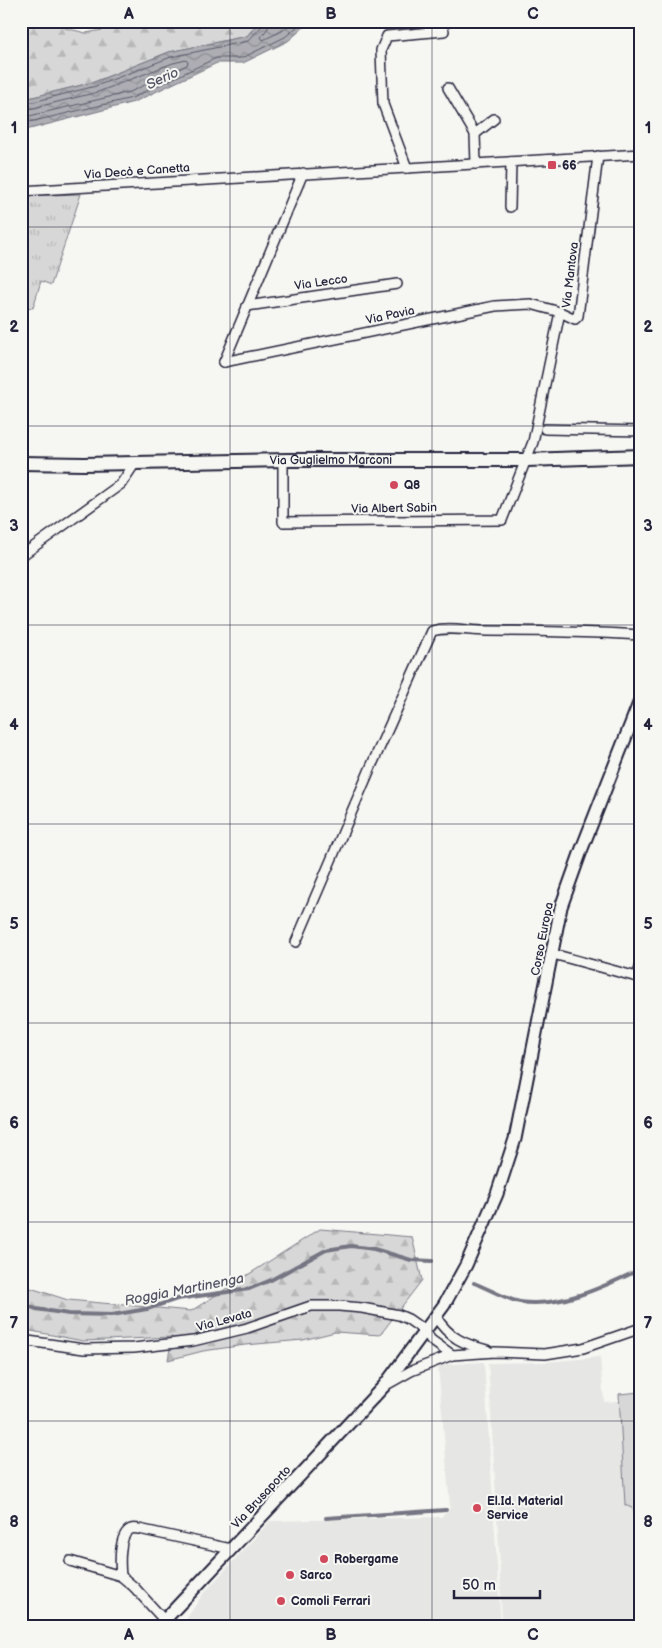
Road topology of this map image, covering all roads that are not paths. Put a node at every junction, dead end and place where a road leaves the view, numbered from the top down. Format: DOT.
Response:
graph roads {
  1 [pos="444,31"];
  2 [pos="448,88"];
  3 [pos="494,119"];
  4 [pos="475,134"];
  5 [pos="641,154"];
  6 [pos="598,156"];
  7 [pos="511,162"];
  8 [pos="476,164"];
  9 [pos="407,168"];
  10 [pos="303,173"];
  11 [pos="21,191"];
  12 [pos="510,207"];
  13 [pos="398,284"];
  14 [pos="248,306"];
  15 [pos="560,312"];
  16 [pos="545,429"];
  17 [pos="641,431"];
  18 [pos="641,456"];
  19 [pos="283,460"];
  20 [pos="527,460"];
  21 [pos="21,463"];
  22 [pos="135,463"];
  23 [pos="21,556"];
  24 [pos="641,635"];
  25 [pos="641,698"];
  26 [pos="296,942"];
  27 [pos="553,954"];
  28 [pos="641,965"];
  29 [pos="497,1194"];
  30 [pos="436,1317"];
  31 [pos="641,1328"];
  32 [pos="425,1331"];
  33 [pos="21,1340"];
  34 [pos="495,1352"];
  35 [pos="452,1355"];
  36 [pos="384,1386"];
  37 [pos="231,1549"];
  38 [pos="70,1561"];
  39 [pos="121,1576"];
  40 [pos="161,1624"];
  1 -- 9 [label="street"];
  2 -- 4 [label="street"];
  3 -- 4 [label="street"];
  4 -- 8 [label="street"];
  5 -- 6 [label="street, Via Decò e Canetta"];
  6 -- 7 [label="street, Via Decò e Canetta"];
  6 -- 15 [label="street, Via Mantova"];
  7 -- 8 [label="street, Via Decò e Canetta"];
  7 -- 12 [label="street"];
  8 -- 9 [label="street, Via Decò e Canetta"];
  9 -- 10 [label="street, Via Decò e Canetta"];
  10 -- 11 [label="street, Via Decò e Canetta"];
  10 -- 14 [label="street"];
  13 -- 14 [label="street, Via Lecco"];
  14 -- 15 [label="street, Via Pavia"];
  15 -- 20 [label="street, Via Mantova"];
  16 -- 17 [label="street"];
  18 -- 20 [label="main road, Via Guglielmo Marconi"];
  19 -- 20 [label="main road, Via Guglielmo Marconi"];
  19 -- 20 [label="street, Via Albert Sabin"];
  19 -- 22 [label="main road, Via Guglielmo Marconi"];
  21 -- 22 [label="main road, Via Guglielmo Marconi"];
  22 -- 23 [label="street"];
  24 -- 26 [label="street"];
  25 -- 27 [label="street, Corso Europa"];
  27 -- 28 [label="street"];
  27 -- 29 [label="street, Corso Europa"];
  29 -- 30 [label="street, Via Brusaporto"];
  30 -- 32 [label="street, Via Brusaporto"];
  30 -- 34 [label="street, Via Brusaporto"];
  31 -- 34 [label="street, Via Brusaporto"];
  32 -- 33 [label="street, Via Levata"];
  32 -- 35 [label="street"];
  32 -- 36 [label="street, Via Brusaporto"];
  34 -- 35 [label="street, Via Brusaporto"];
  35 -- 36 [label="street, Via Brusaporto"];
  36 -- 37 [label="street, Via Brusaporto"];
  37 -- 39 [label="street"];
  37 -- 40 [label="street, Via Brusaporto"];
  38 -- 39 [label="street"];
  39 -- 40 [label="street"];
}
